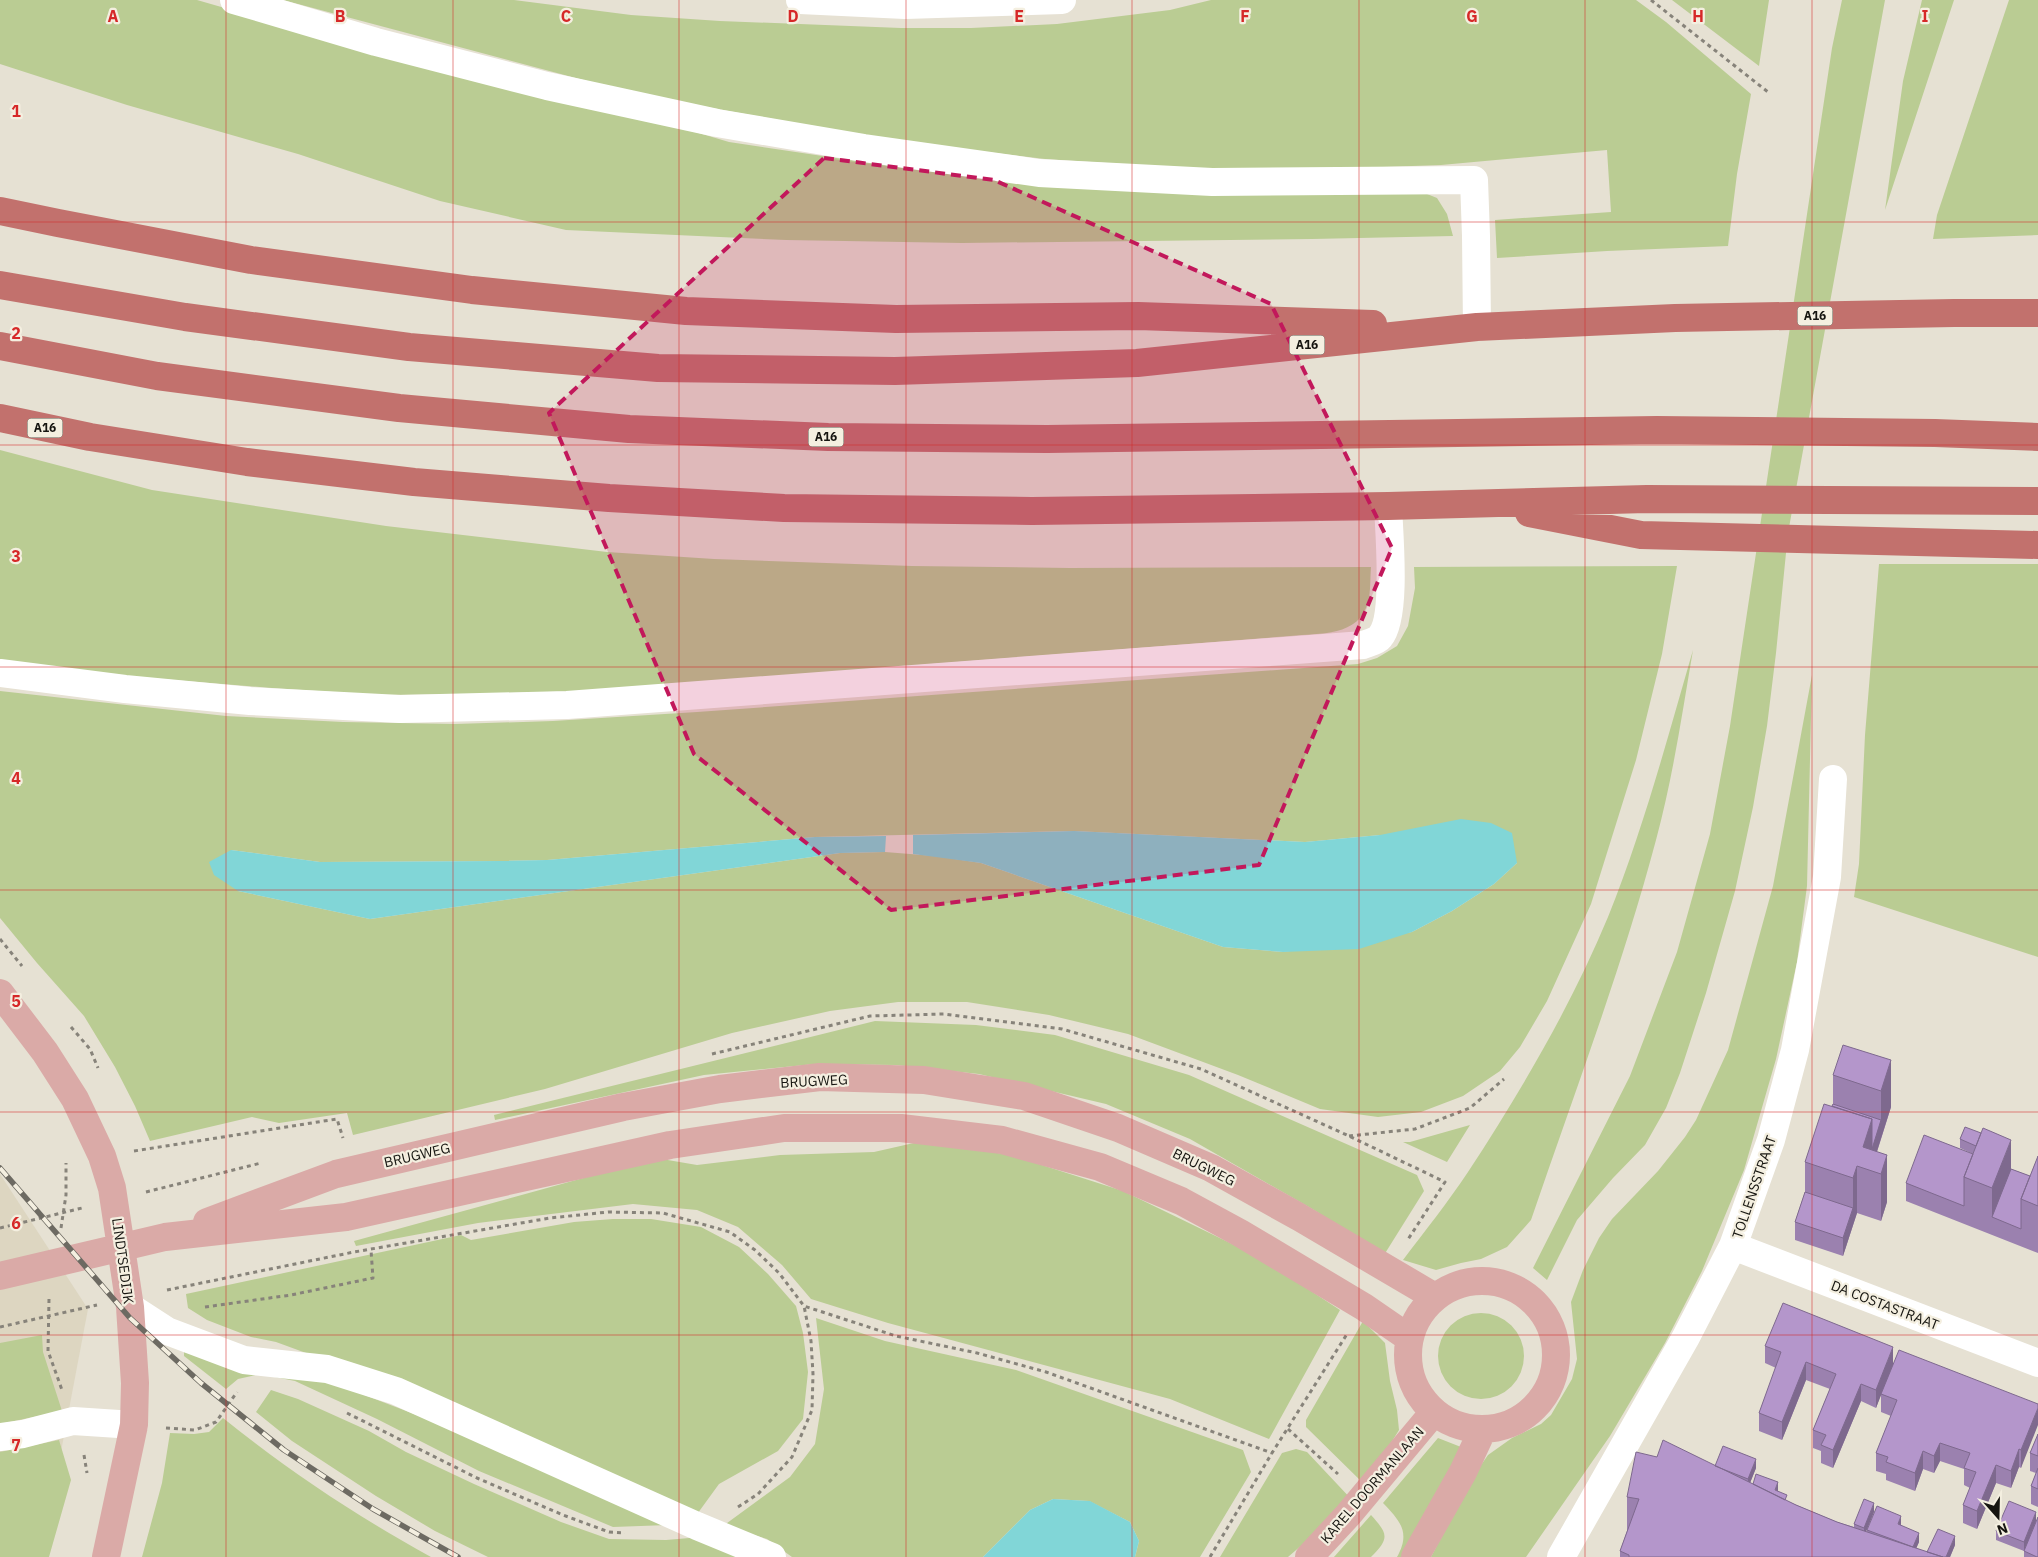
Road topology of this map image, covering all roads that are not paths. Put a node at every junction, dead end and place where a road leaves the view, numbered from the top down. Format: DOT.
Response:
graph roads {
  1 [pos="234,0"];
  2 [pos="800,0"];
  3 [pos="1062,0"];
  4 [pos="0,210"];
  5 [pos="0,285"];
  6 [pos="2038,313"];
  7 [pos="1477,327"];
  8 [pos="0,346"];
  9 [pos="0,418"];
  10 [pos="2038,437"];
  11 [pos="2038,501"];
  12 [pos="1478,504"];
  13 [pos="1388,506"];
  14 [pos="2038,545"];
  15 [pos="0,674"];
  16 [pos="1833,779"];
  17 [pos="0,993"];
  18 [pos="165,1237"];
  19 [pos="1733,1246"];
  20 [pos="0,1276"];
  21 [pos="1435,1297"];
  22 [pos="118,1305"];
  23 [pos="1409,1338"];
  24 [pos="2038,1363"];
  25 [pos="1434,1412"];
  26 [pos="134,1425"];
  27 [pos="1483,1429"];
  28 [pos="0,1437"];
  29 [pos="106,1557"];
  30 [pos="772,1557"];
  31 [pos="1309,1557"];
  32 [pos="1415,1557"];
  33 [pos="1561,1557"];
  1 -- 7 [label="street"];
  2 -- 3 [label="street"];
  4 -- 7 [label="highway, A16"];
  5 -- 7 [label="highway, A16"];
  6 -- 7 [label="highway, A16"];
  8 -- 10 [label="highway, A16"];
  9 -- 13 [label="highway, A16"];
  11 -- 12 [label="highway, A16"];
  12 -- 13 [label="highway, A16"];
  12 -- 14 [label="highway, A16"];
  13 -- 15 [label="street"];
  16 -- 19 [label="street, TOLLENSSTRAAT"];
  17 -- 22 [label="main road, LINDTSEDIJK"];
  18 -- 20 [label="main road, BRUGWEG"];
  18 -- 21 [label="main road, BRUGWEG"];
  18 -- 23 [label="main road, BRUGWEG"];
  19 -- 24 [label="street, DA COSTASTRAAT"];
  19 -- 33 [label="street, TOLLENSSTRAAT"];
  21 -- 23 [label="main road"];
  21 -- 27 [label="main road"];
  22 -- 26 [label="main road, LINDTSEDIJK"];
  22 -- 30 [label="street"];
  23 -- 25 [label="main road"];
  25 -- 27 [label="main road"];
  25 -- 31 [label="main road, KAREL DOORMANLAAN"];
  26 -- 28 [label="street"];
  26 -- 29 [label="main road, LINDTSEDIJK"];
  27 -- 32 [label="main road"];
}
